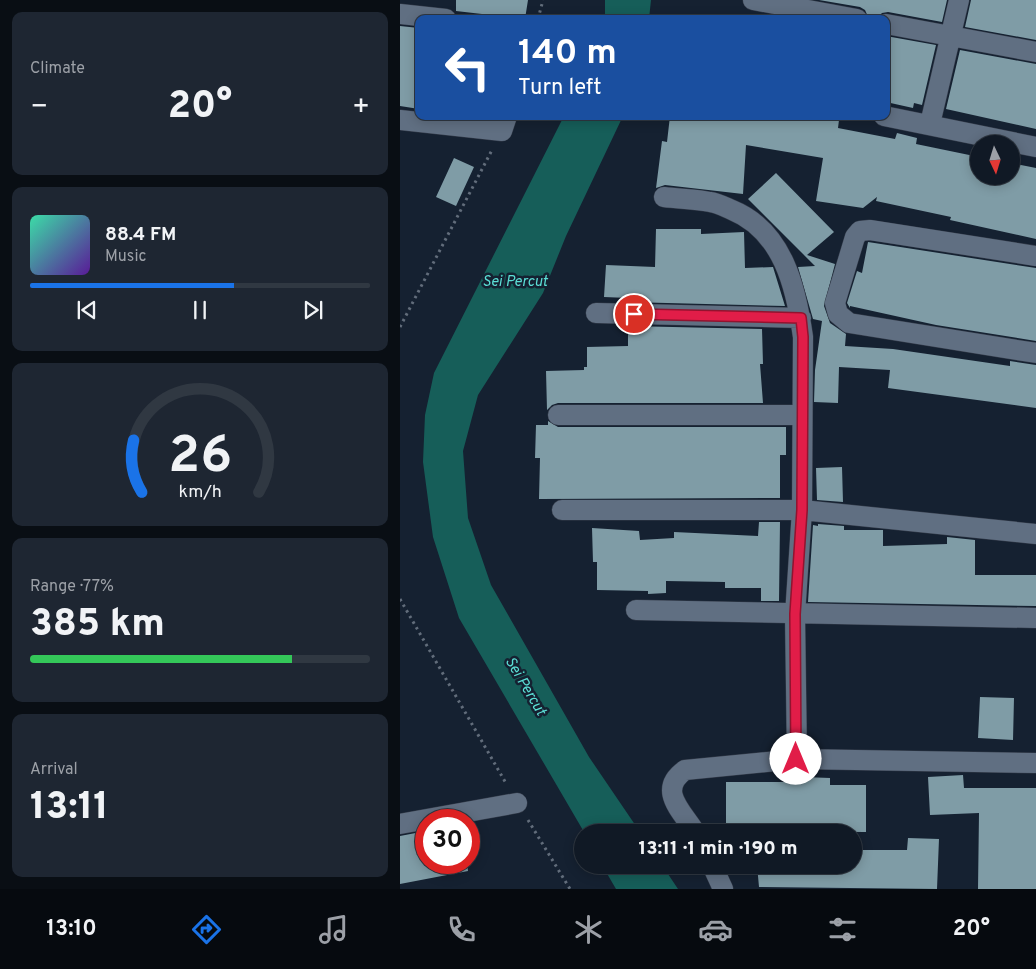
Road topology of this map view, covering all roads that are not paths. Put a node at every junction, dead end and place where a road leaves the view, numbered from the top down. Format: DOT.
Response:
graph roads {
  1 [pos="753,0"];
  2 [pos="959,0"];
  3 [pos="400,14"];
  4 [pos="751,15"];
  5 [pos="836,15"];
  6 [pos="415,16"];
  7 [pos="890,25"];
  8 [pos="951,35"];
  9 [pos="1036,52"];
  10 [pos="890,117"];
  11 [pos="400,120"];
  12 [pos="504,124"];
  13 [pos="930,124"];
  14 [pos="1036,147"];
  15 [pos="664,197"];
  16 [pos="1036,256"];
  17 [pos="596,313"];
  18 [pos="801,318"];
  19 [pos="1036,354"];
  20 [pos="558,415"];
  21 [pos="802,415"];
  22 [pos="562,510"];
  23 [pos="802,510"];
  24 [pos="1036,534"];
  25 [pos="636,610"];
  26 [pos="795,614"];
  27 [pos="1036,618"];
  28 [pos="796,759"];
  29 [pos="1036,763"];
  30 [pos="518,803"];
  31 [pos="400,824"];
  32 [pos="690,824"];
  33 [pos="716,874"];
  34 [pos="723,889"];
  1 -- 4 [label="street"];
  1 -- 5 [label="street"];
  2 -- 8 [label="street"];
  3 -- 6 [label="street"];
  7 -- 8 [label="street"];
  8 -- 9 [label="street"];
  8 -- 13 [label="street"];
  10 -- 13 [label="street"];
  11 -- 12 [label="street"];
  13 -- 14 [label="street"];
  15 -- 18 [label="street"];
  16 -- 19 [label="street"];
  17 -- 18 [label="street"];
  18 -- 21 [label="street"];
  20 -- 21 [label="street"];
  21 -- 23 [label="street"];
  22 -- 23 [label="street"];
  23 -- 24 [label="street"];
  23 -- 26 [label="street"];
  25 -- 26 [label="street"];
  26 -- 27 [label="street"];
  26 -- 28 [label="street"];
  28 -- 29 [label="street"];
  28 -- 32 [label="street"];
  30 -- 31 [label="street"];
  33 -- 34 [label="street"];
}
